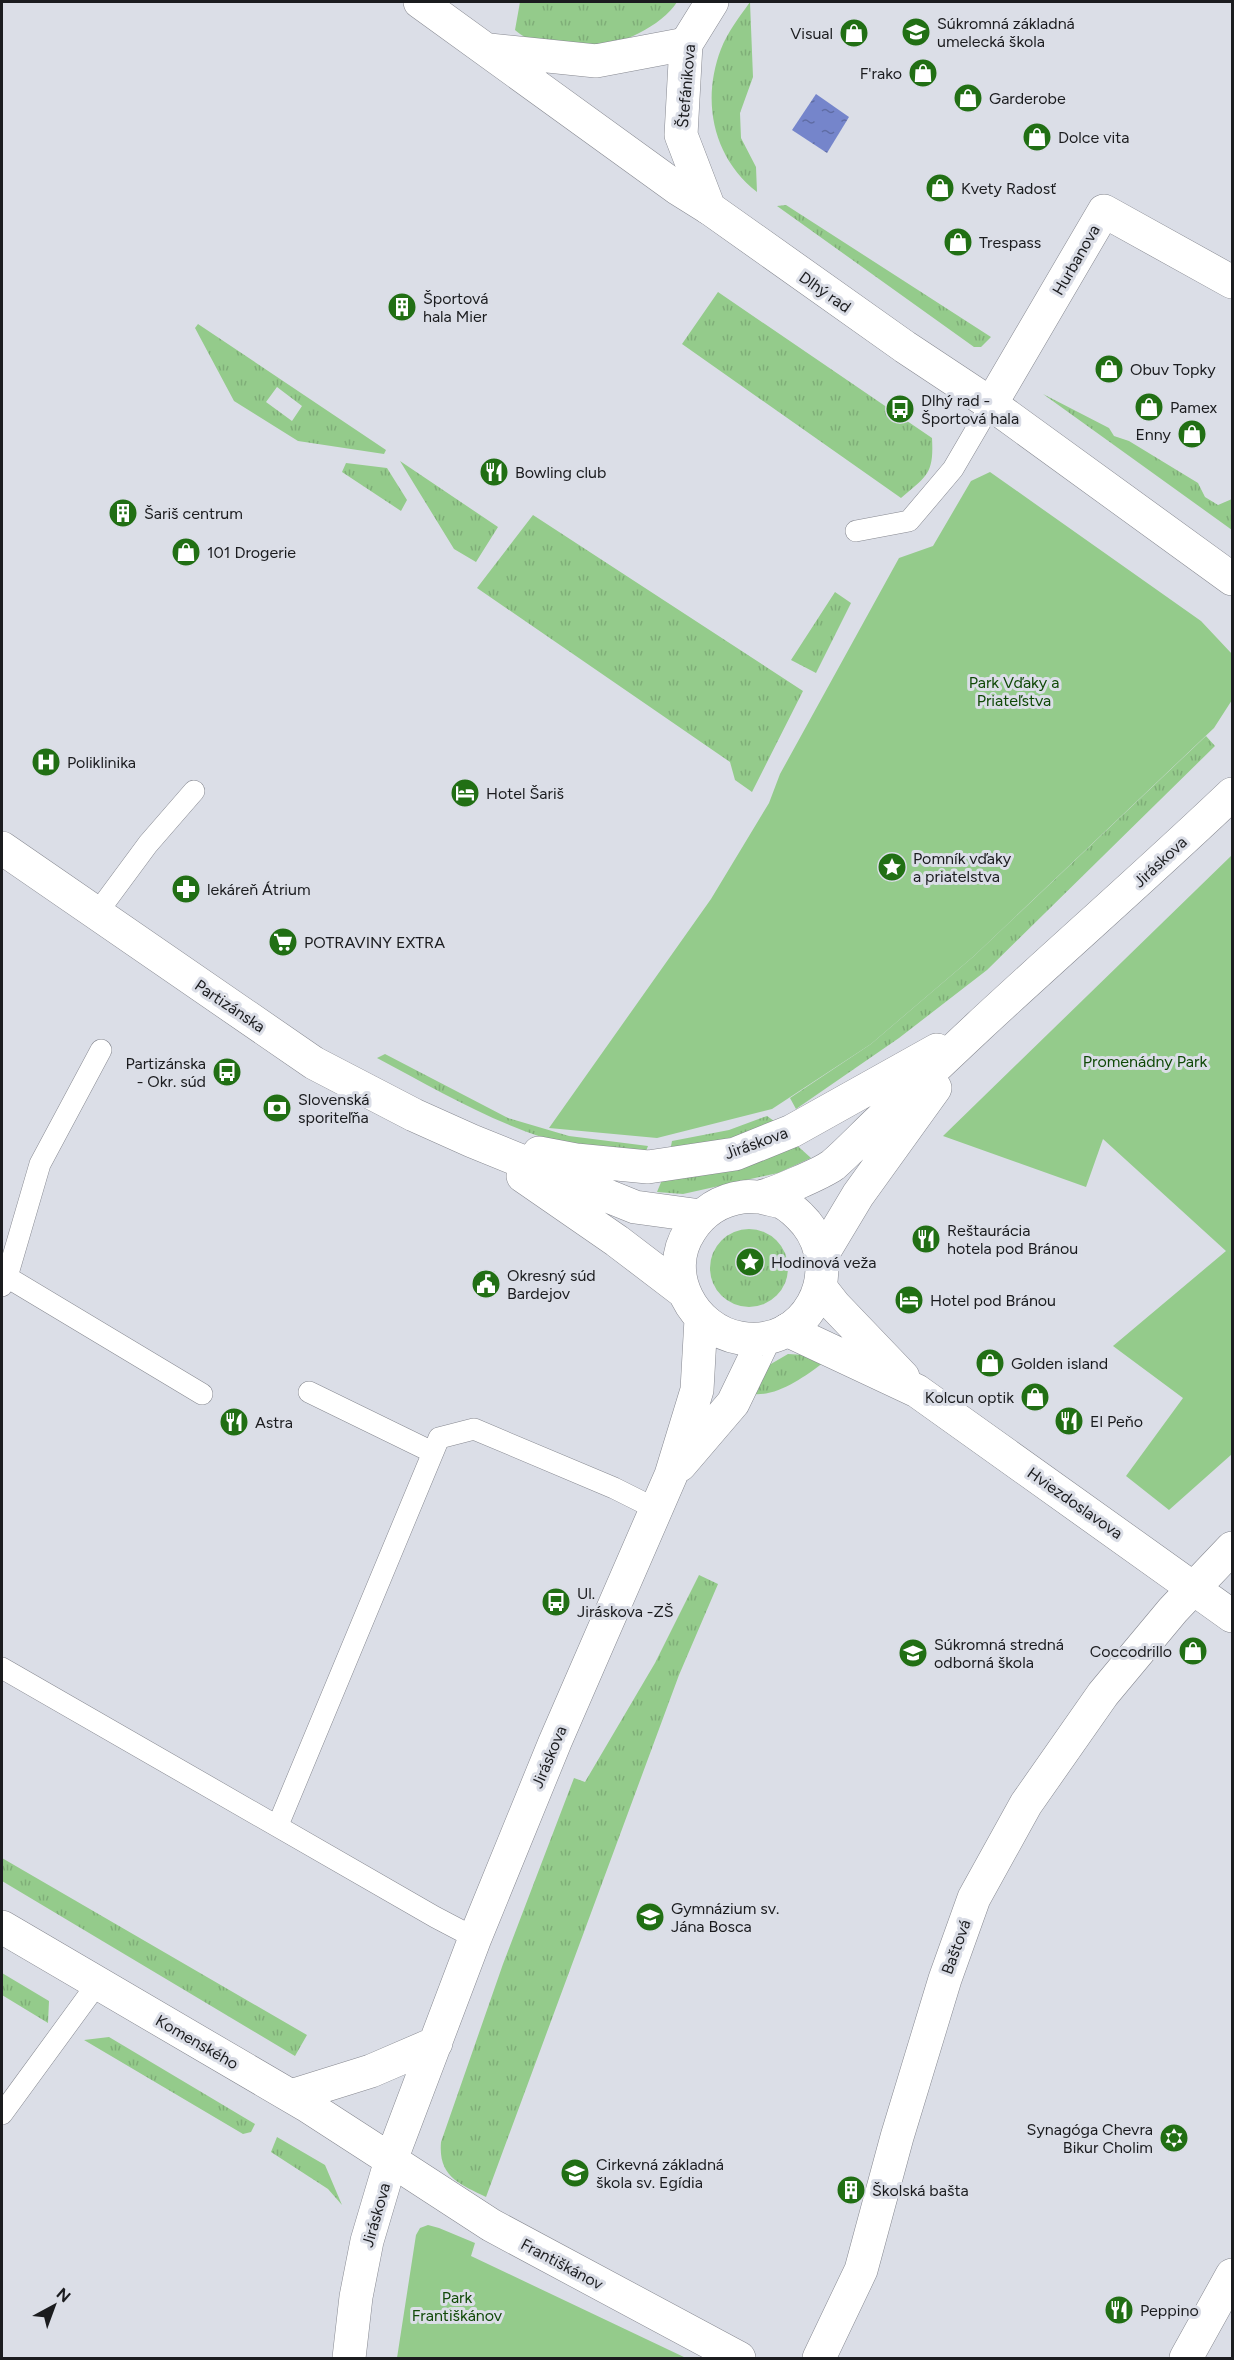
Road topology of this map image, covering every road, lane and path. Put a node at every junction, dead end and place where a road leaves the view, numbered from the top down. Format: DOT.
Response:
graph roads {
  1 [pos="420,2"];
  2 [pos="712,2"];
  3 [pos="686,44"];
  4 [pos="488,50"];
  5 [pos="708,208"];
  6 [pos="1233,282"];
  7 [pos="991,404"];
  8 [pos="856,531"];
  9 [pos="1233,579"];
  10 [pos="194,791"];
  11 [pos="1233,794"];
  12 [pos="2,848"];
  13 [pos="97,913"];
  14 [pos="980,1025"];
  15 [pos="101,1050"];
  16 [pos="472,1141"];
  17 [pos="760,1197"];
  18 [pos="701,1216"];
  19 [pos="822,1255"];
  20 [pos="4,1282"];
  21 [pos="820,1287"];
  22 [pos="692,1306"];
  23 [pos="776,1334"];
  24 [pos="917,1391"];
  25 [pos="309,1392"];
  26 [pos="202,1394"];
  27 [pos="432,1452"];
  28 [pos="671,1475"];
  29 [pos="656,1509"];
  30 [pos="1233,1548"];
  31 [pos="1194,1587"];
  32 [pos="1233,1616"];
  33 [pos="2,1668"];
  34 [pos="278,1825"];
  35 [pos="2,1927"];
  36 [pos="475,1938"];
  37 [pos="97,1984"];
  38 [pos="436,2043"];
  39 [pos="291,2096"];
  40 [pos="2,2114"];
  41 [pos="391,2160"];
  42 [pos="1233,2275"];
  43 [pos="349,2358"];
  44 [pos="739,2358"];
  45 [pos="819,2358"];
  46 [pos="1186,2358"];
  1 -- 4 [label="street, Dlhý rad"];
  2 -- 3 [label="street, Štefánikova"];
  3 -- 4 [label="street"];
  3 -- 5 [label="street, Štefánikova"];
  4 -- 5 [label="street, Dlhý rad"];
  5 -- 7 [label="street, Dlhý rad"];
  6 -- 7 [label="street, Hurbanova"];
  7 -- 8 [label="lane"];
  7 -- 9 [label="street, Dlhý rad"];
  10 -- 13 [label="lane"];
  11 -- 14 [label="street, Jiráskova"];
  12 -- 13 [label="street, Partizánska"];
  13 -- 16 [label="street, Partizánska"];
  14 -- 16 [label="street, Jiráskova"];
  14 -- 17 [label="street, Jiráskova"];
  14 -- 19 [label="street, Jiráskova"];
  15 -- 20 [label="lane"];
  16 -- 18 [label="street, Partizánska"];
  16 -- 22 [label="street, Partizánska"];
  17 -- 18 [label="street"];
  17 -- 19 [label="street"];
  18 -- 22 [label="street"];
  19 -- 21 [label="street"];
  20 -- 26 [label="lane"];
  21 -- 23 [label="street"];
  21 -- 24 [label="street, Hviezdoslavova"];
  22 -- 23 [label="street"];
  22 -- 28 [label="street, Jiráskova"];
  23 -- 24 [label="street, Hviezdoslavova"];
  23 -- 28 [label="street, Jiráskova"];
  24 -- 31 [label="street, Hviezdoslavova"];
  25 -- 27 [label="lane"];
  27 -- 29 [label="lane"];
  27 -- 34 [label="lane"];
  28 -- 29 [label="street, Jiráskova"];
  29 -- 36 [label="street, Jiráskova"];
  30 -- 31 [label="street, Baštová"];
  31 -- 32 [label="street, Hviezdoslavova"];
  31 -- 45 [label="street, Baštová"];
  33 -- 34 [label="lane"];
  34 -- 36 [label="lane"];
  35 -- 37 [label="street, Komenského"];
  36 -- 38 [label="street, Jiráskova"];
  37 -- 39 [label="street, Komenského"];
  37 -- 40 [label="lane"];
  38 -- 39 [label="street"];
  38 -- 41 [label="street, Jiráskova"];
  39 -- 41 [label="street, Komenského"];
  41 -- 43 [label="street, Jiráskova"];
  41 -- 44 [label="street, Františkánov"];
  42 -- 46 [label="street"];
}
